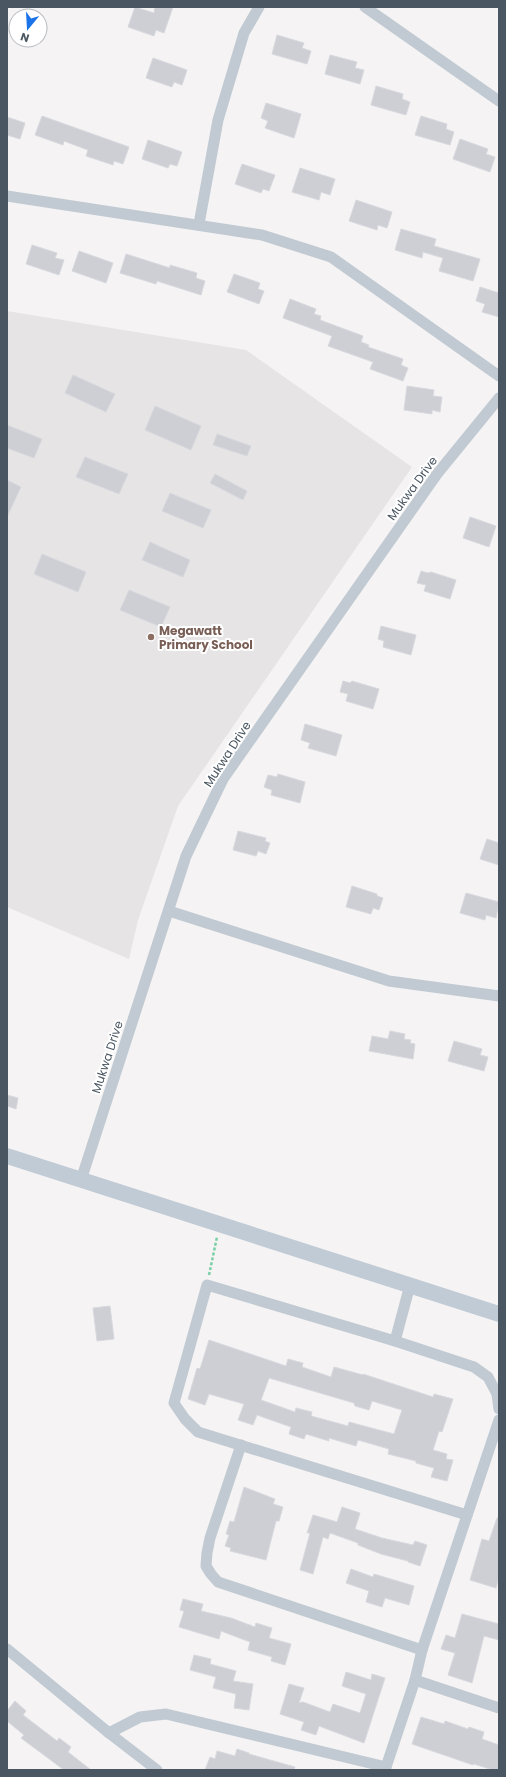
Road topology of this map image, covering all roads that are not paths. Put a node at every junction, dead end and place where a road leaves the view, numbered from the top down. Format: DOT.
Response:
graph roads {
  1 [pos="259,7"];
  2 [pos="365,7"];
  3 [pos="499,101"];
  4 [pos="7,196"];
  5 [pos="199,224"];
  6 [pos="499,376"];
  7 [pos="499,398"];
  8 [pos="169,911"];
  9 [pos="499,996"];
  10 [pos="7,1156"];
  11 [pos="81,1180"];
  12 [pos="410,1285"];
  13 [pos="499,1314"];
  14 [pos="396,1341"];
  15 [pos="499,1409"];
  16 [pos="499,1420"];
  17 [pos="497,1435"];
  18 [pos="241,1445"];
  19 [pos="467,1516"];
  20 [pos="7,1649"];
  21 [pos="422,1650"];
  22 [pos="415,1680"];
  23 [pos="499,1708"];
  24 [pos="109,1733"];
  25 [pos="385,1769"];
  26 [pos="157,1770"];
  1 -- 5 [label="street"];
  2 -- 3 [label="street"];
  4 -- 5 [label="street"];
  5 -- 6 [label="street"];
  7 -- 8 [label="street, Mukwa Drive"];
  8 -- 9 [label="street"];
  8 -- 11 [label="street, Mukwa Drive"];
  10 -- 11 [label="street"];
  11 -- 12 [label="street"];
  12 -- 13 [label="street"];
  12 -- 14 [label="street"];
  14 -- 15 [label="street"];
  14 -- 18 [label="street"];
  16 -- 17 [label="street"];
  17 -- 19 [label="street"];
  18 -- 19 [label="street"];
  18 -- 21 [label="street"];
  19 -- 21 [label="street"];
  20 -- 24 [label="street"];
  21 -- 22 [label="street"];
  22 -- 23 [label="street"];
  22 -- 25 [label="street"];
  24 -- 25 [label="street"];
  24 -- 26 [label="street"];
}
